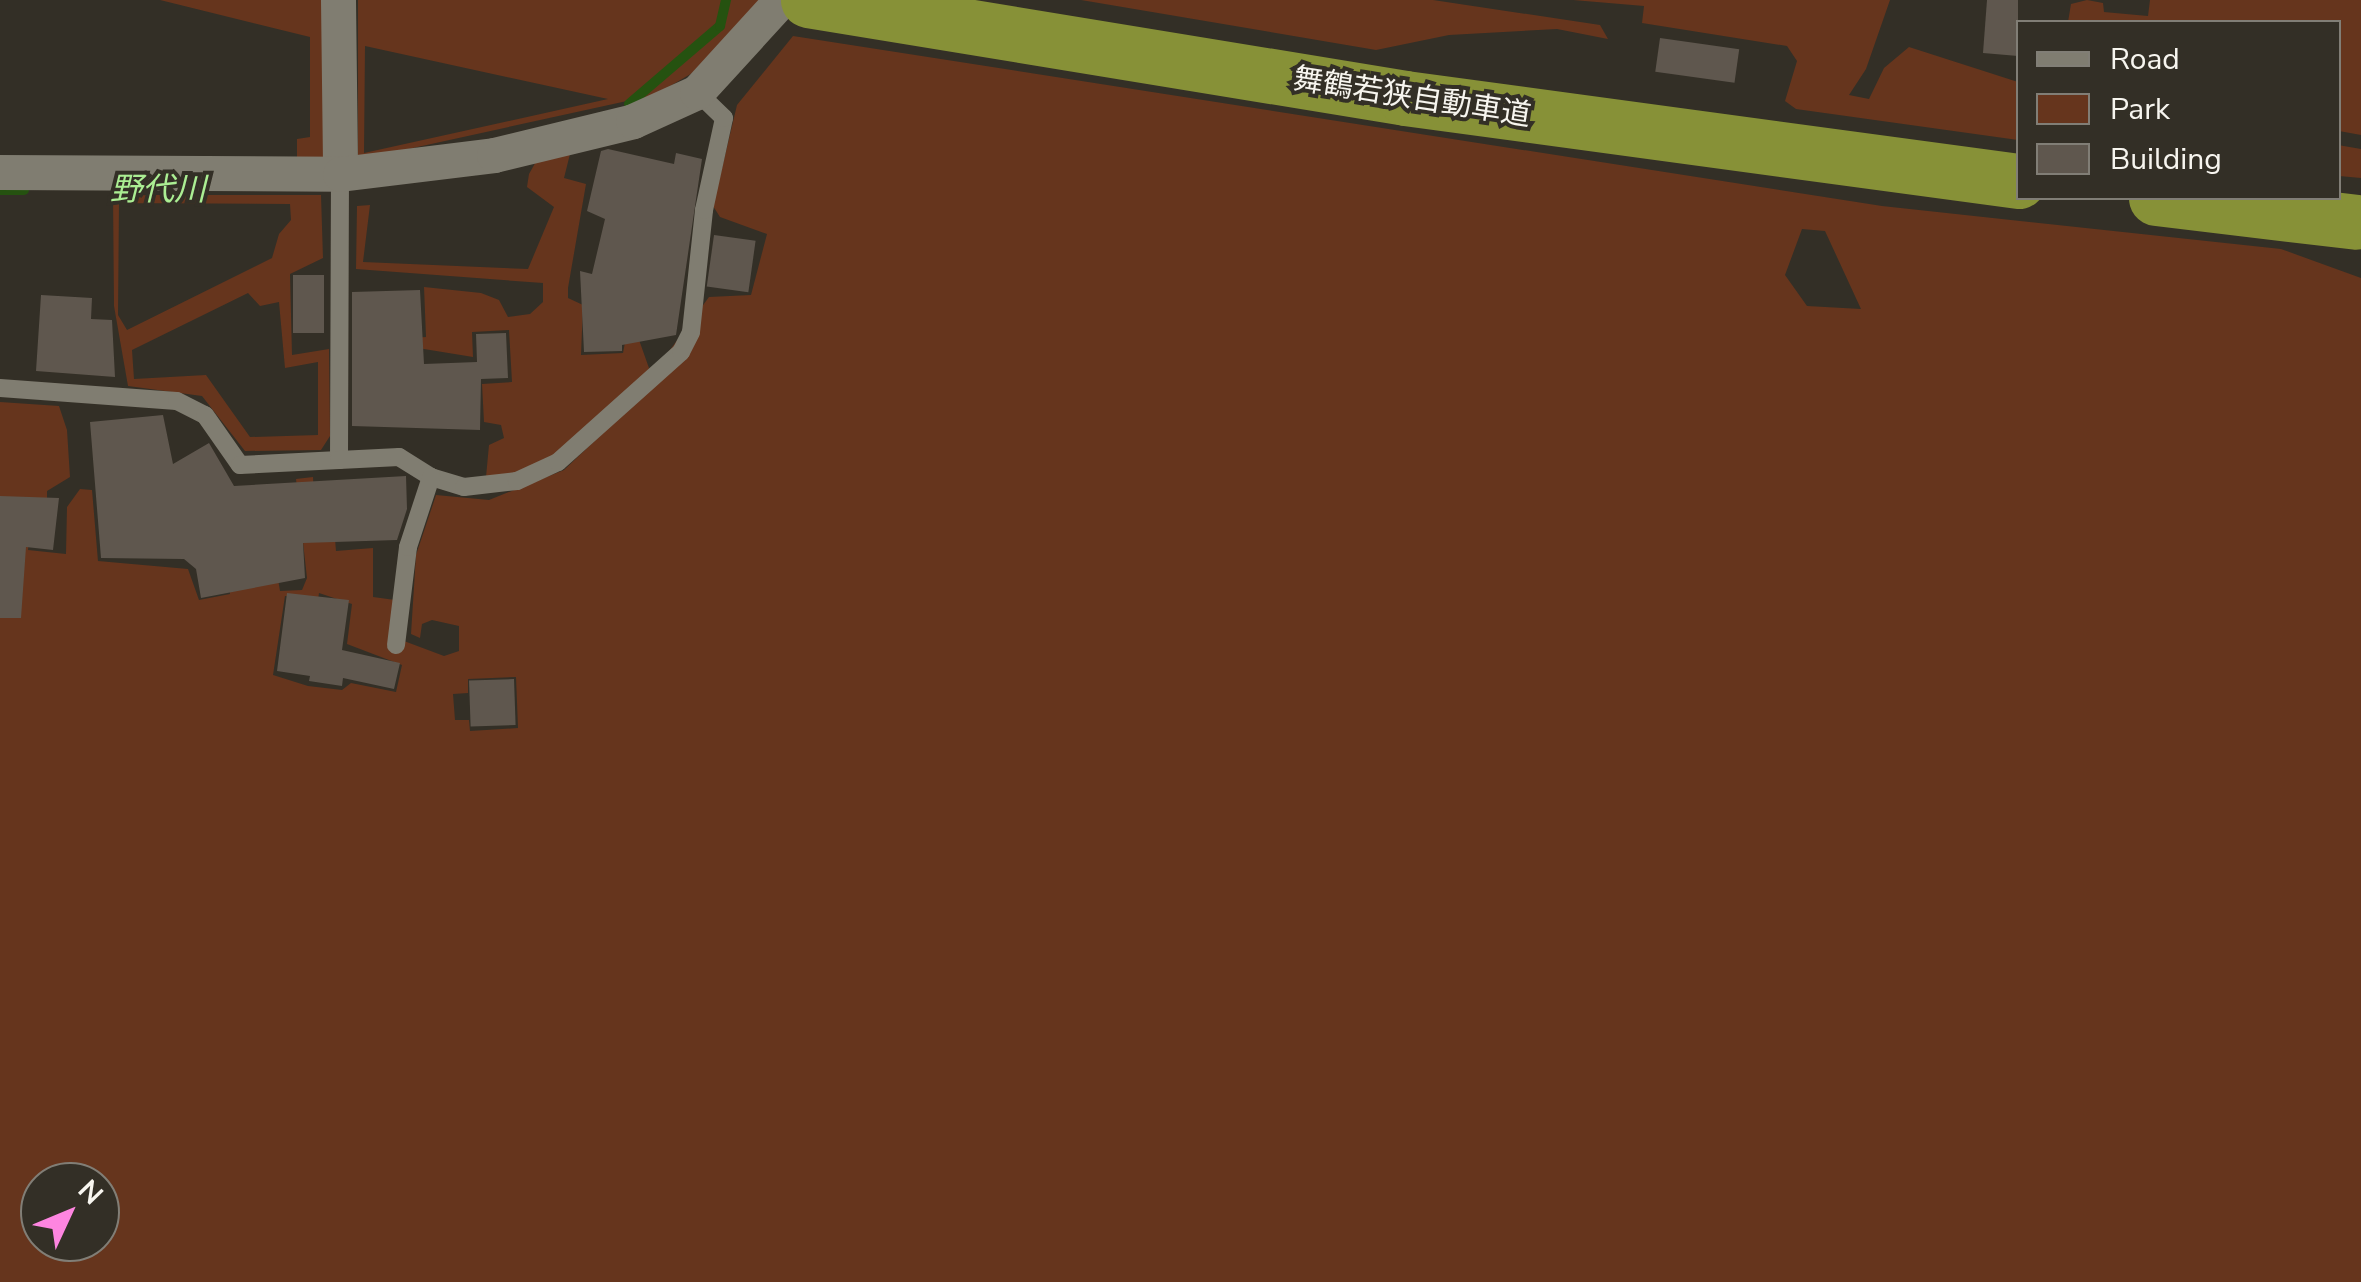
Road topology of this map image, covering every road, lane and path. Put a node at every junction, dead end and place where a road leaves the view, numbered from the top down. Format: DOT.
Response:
graph roads {
  1 [pos="338,0"];
  2 [pos="781,0"];
  3 [pos="808,0"];
  4 [pos="697,92"];
  5 [pos="0,172"];
  6 [pos="340,174"];
  7 [pos="2016,181"];
  8 [pos="2173,200"];
  9 [pos="2356,222"];
  10 [pos="0,388"];
  11 [pos="339,460"];
  12 [pos="430,478"];
  13 [pos="396,645"];
  1 -- 6 [label="street"];
  2 -- 4 [label="street"];
  3 -- 7 [label="highway, 舞鶴若狭自動車道"];
  4 -- 6 [label="street"];
  4 -- 12 [label="lane"];
  5 -- 6 [label="street"];
  6 -- 11 [label="lane"];
  8 -- 9 [label="highway"];
  10 -- 11 [label="lane"];
  11 -- 12 [label="lane"];
  12 -- 13 [label="lane"];
}
